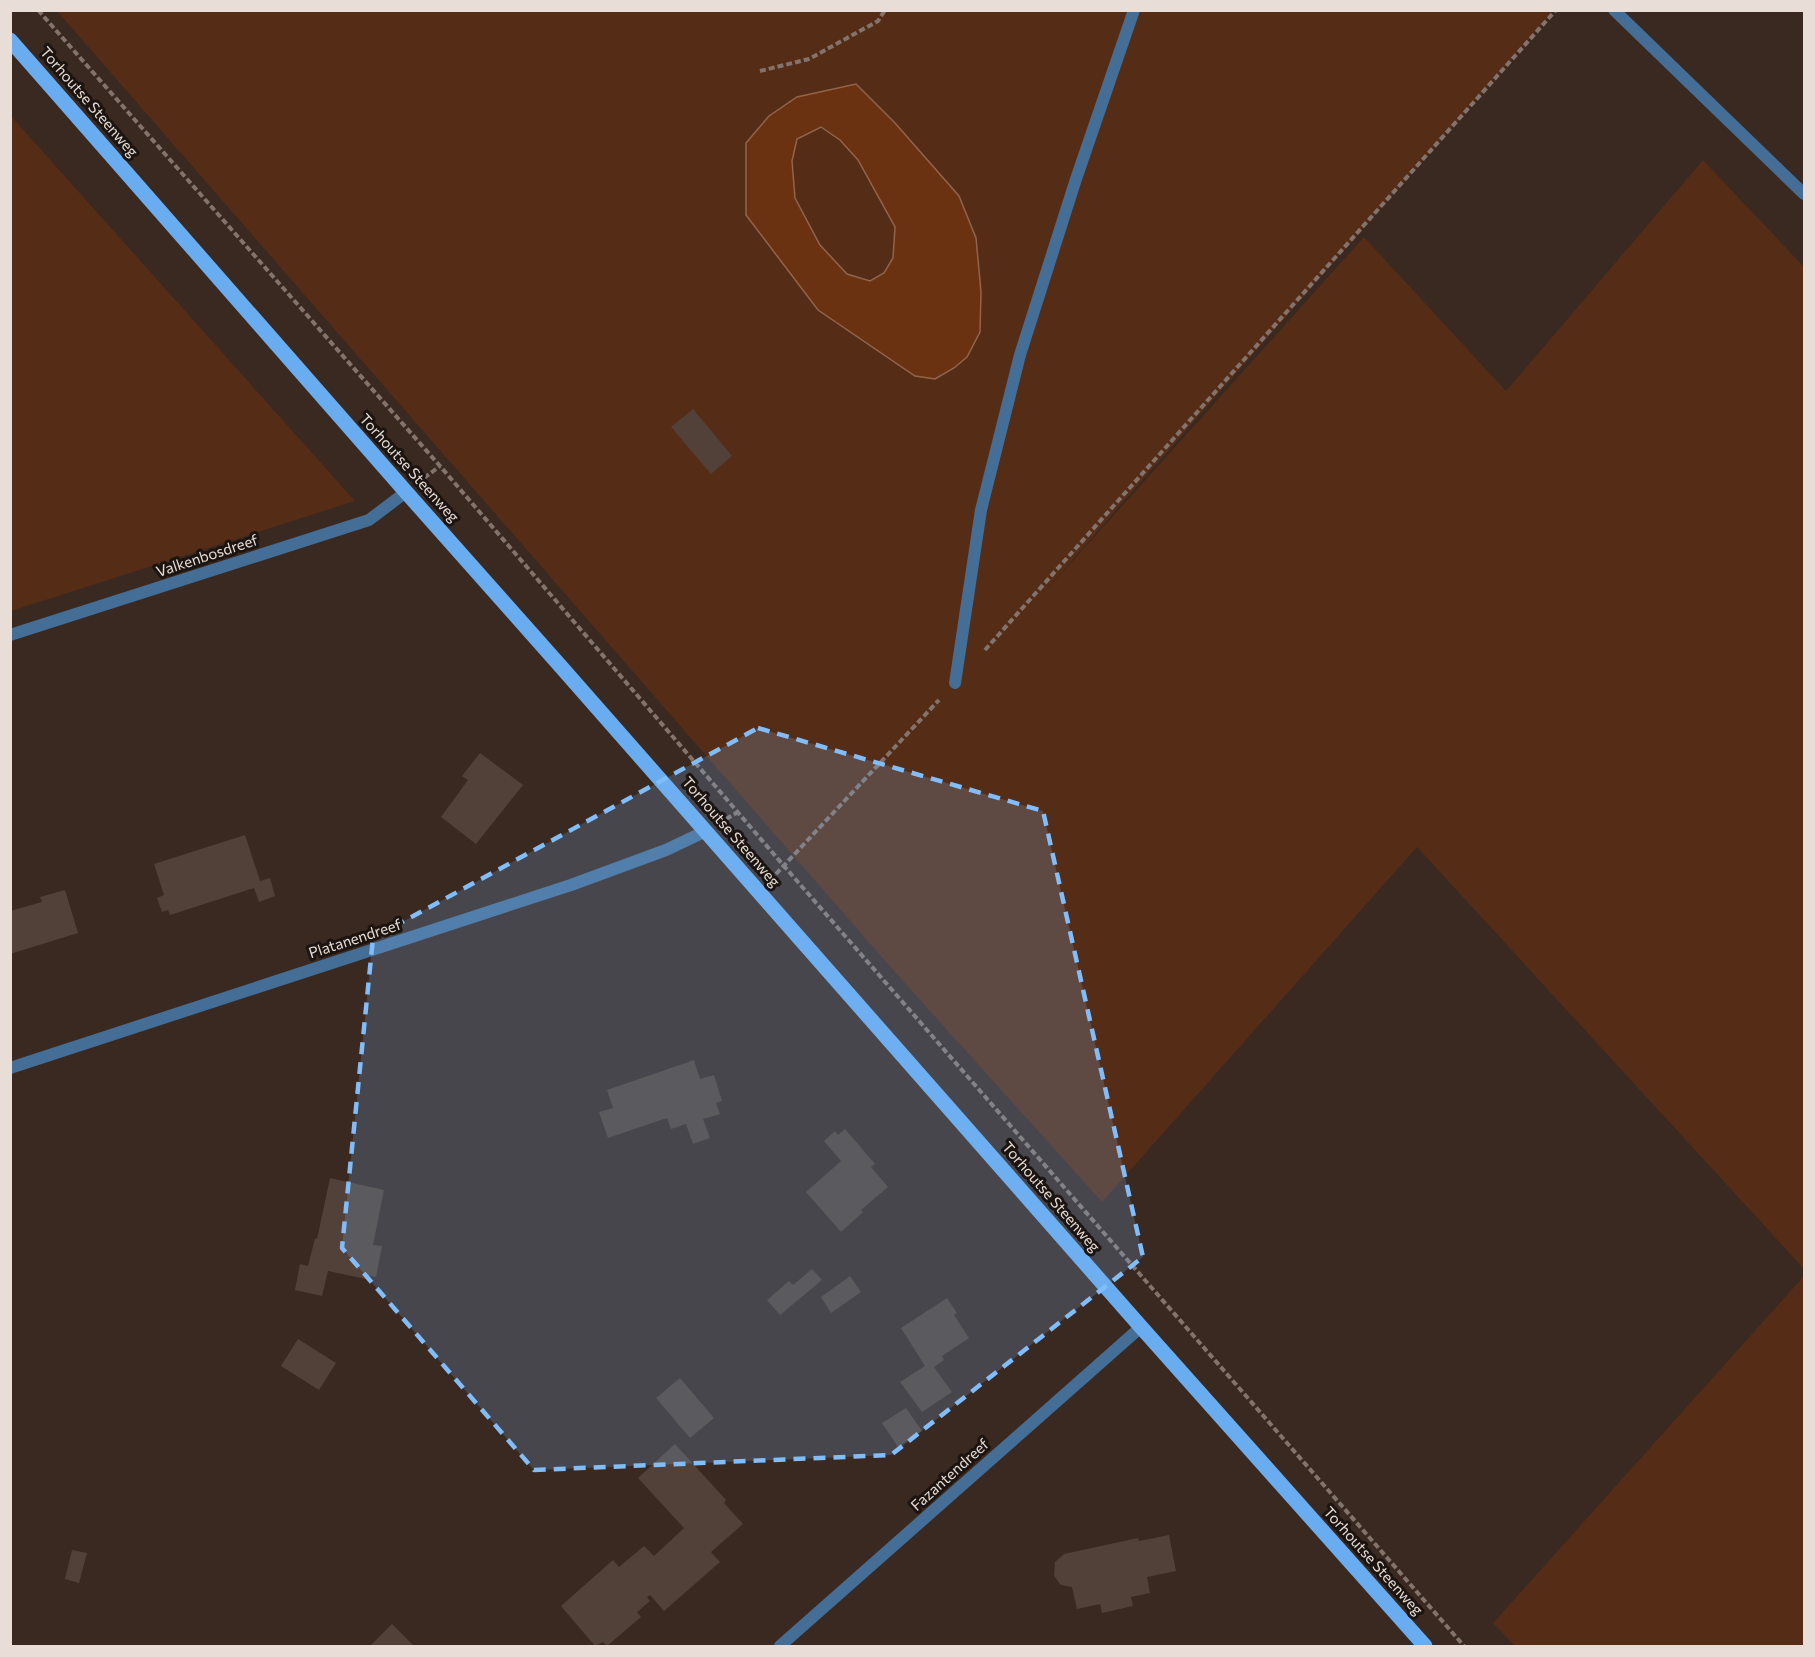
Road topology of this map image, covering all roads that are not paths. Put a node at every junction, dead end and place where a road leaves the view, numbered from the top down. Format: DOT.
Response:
graph roads {
  1 [pos="1134,10"];
  2 [pos="1614,10"];
  3 [pos="10,40"];
  4 [pos="1804,194"];
  5 [pos="406,492"];
  6 [pos="10,635"];
  7 [pos="955,683"];
  8 [pos="706,831"];
  9 [pos="10,1068"];
  10 [pos="1141,1327"];
  11 [pos="780,1647"];
  12 [pos="1425,1647"];
  1 -- 7 [label="street"];
  2 -- 4 [label="street"];
  3 -- 5 [label="main road, Torhoutse Steenweg"];
  5 -- 6 [label="street, Valkenbosdreef"];
  5 -- 8 [label="main road, Torhoutse Steenweg"];
  8 -- 9 [label="street, Platanendreef"];
  8 -- 10 [label="main road, Torhoutse Steenweg"];
  10 -- 11 [label="street, Fazantendreef"];
  10 -- 12 [label="main road, Torhoutse Steenweg"];
}
